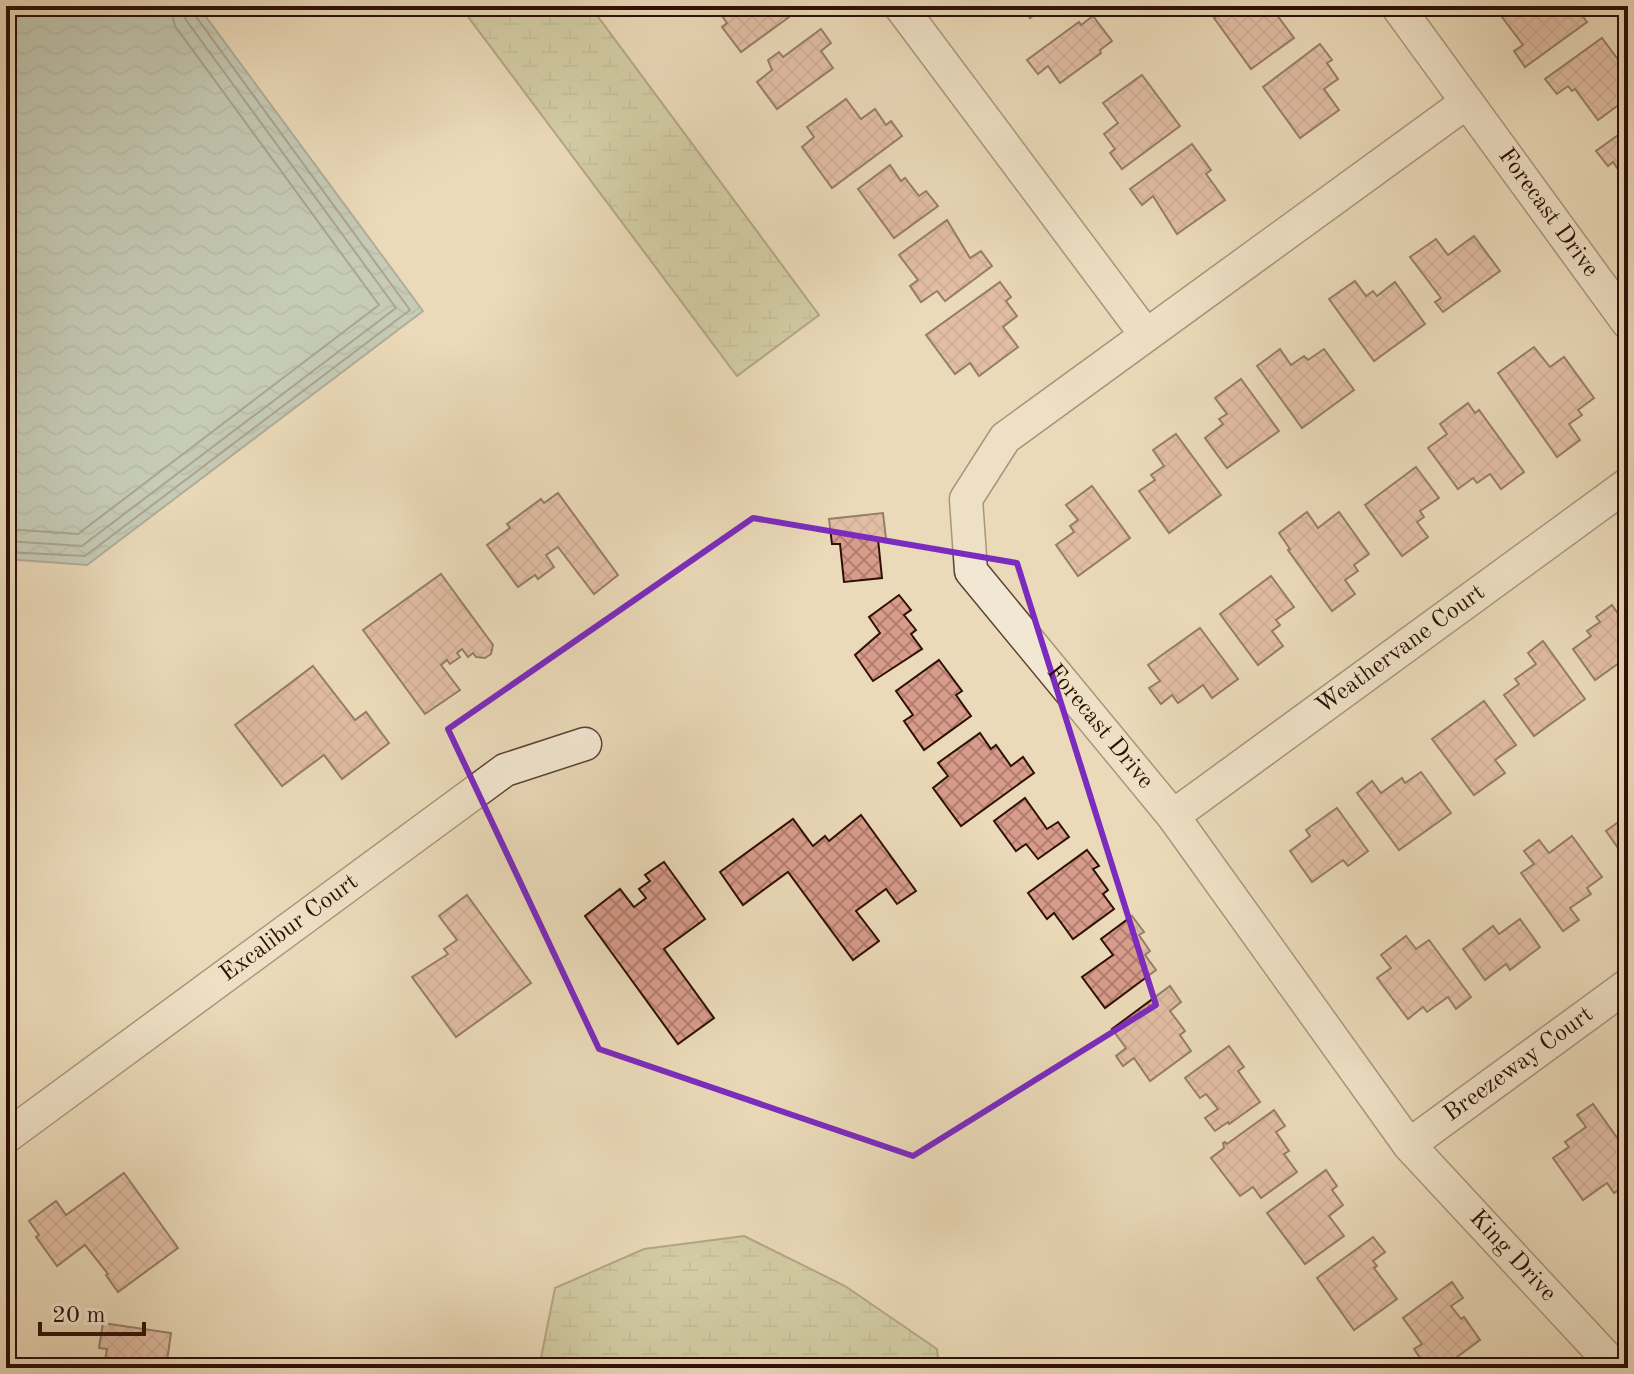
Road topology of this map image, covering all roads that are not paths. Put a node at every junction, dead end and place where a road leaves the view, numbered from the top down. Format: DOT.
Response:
graph roads {
  1 [pos="900,6"];
  2 [pos="1397,6"];
  3 [pos="1467,102"];
  4 [pos="1628,323"];
  5 [pos="1146,335"];
  6 [pos="1628,484"];
  7 [pos="585,744"];
  8 [pos="1173,816"];
  9 [pos="1628,985"];
  10 [pos="6,1137"];
  11 [pos="1409,1145"];
  12 [pos="1616,1368"];
  1 -- 5 [label="street"];
  2 -- 3 [label="street, Forecast Drive"];
  3 -- 4 [label="street, Forecast Drive"];
  3 -- 5 [label="street, Forecast Drive"];
  5 -- 8 [label="street, Forecast Drive"];
  6 -- 8 [label="street, Weathervane Court"];
  7 -- 10 [label="street, Excalibur Court"];
  8 -- 11 [label="street, Forecast Drive"];
  9 -- 11 [label="street, Breezeway Court"];
  11 -- 12 [label="street, King Drive"];
}
